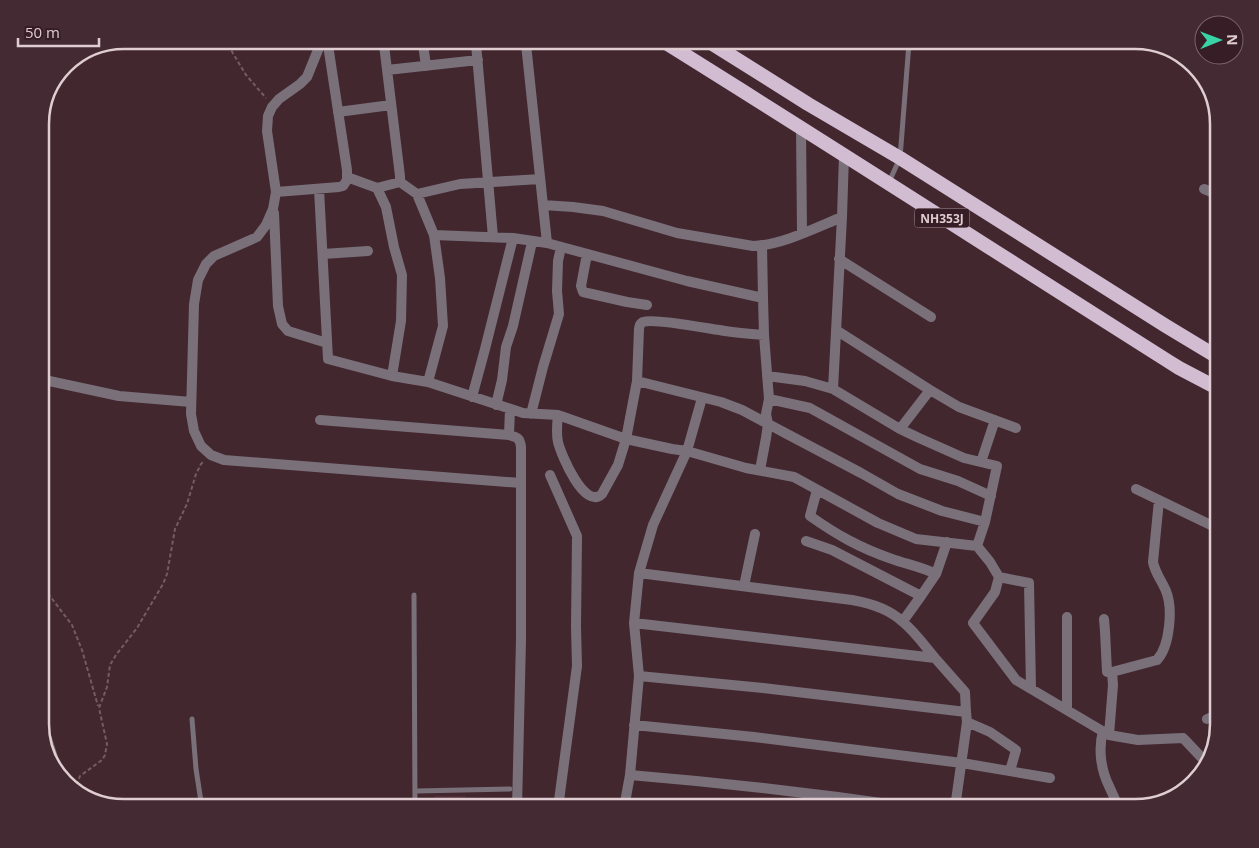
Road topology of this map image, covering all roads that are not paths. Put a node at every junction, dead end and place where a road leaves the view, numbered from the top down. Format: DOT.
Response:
graph roads {
  1 [pos="318,49"];
  2 [pos="329,49"];
  3 [pos="385,49"];
  4 [pos="424,49"];
  5 [pos="477,49"];
  6 [pos="527,49"];
  7 [pos="676,49"];
  8 [pos="723,49"];
  9 [pos="909,49"];
  10 [pos="478,60"];
  11 [pos="426,66"];
  12 [pos="387,70"];
  13 [pos="391,105"];
  14 [pos="338,112"];
  15 [pos="801,127"];
  16 [pos="844,155"];
  17 [pos="900,158"];
  18 [pos="347,177"];
  19 [pos="540,179"];
  20 [pos="400,182"];
  21 [pos="488,182"];
  22 [pos="888,183"];
  23 [pos="377,188"];
  24 [pos="319,189"];
  25 [pos="1204,189"];
  26 [pos="1210,191"];
  27 [pos="276,192"];
  28 [pos="417,194"];
  29 [pos="542,205"];
  30 [pos="273,209"];
  31 [pos="842,217"];
  32 [pos="802,232"];
  33 [pos="434,235"];
  34 [pos="493,237"];
  35 [pos="512,238"];
  36 [pos="532,242"];
  37 [pos="547,243"];
  38 [pos="762,246"];
  39 [pos="561,247"];
  40 [pos="368,251"];
  41 [pos="323,254"];
  42 [pos="587,254"];
  43 [pos="839,259"];
  44 [pos="763,298"];
  45 [pos="647,305"];
  46 [pos="931,317"];
  47 [pos="836,330"];
  48 [pos="764,335"];
  49 [pos="327,344"];
  50 [pos="1210,353"];
  51 [pos="392,376"];
  52 [pos="767,376"];
  53 [pos="49,381"];
  54 [pos="428,382"];
  55 [pos="637,382"];
  56 [pos="1210,384"];
  57 [pos="832,389"];
  58 [pos="930,390"];
  59 [pos="472,396"];
  60 [pos="702,398"];
  61 [pos="769,399"];
  62 [pos="191,402"];
  63 [pos="496,405"];
  64 [pos="510,409"];
  65 [pos="531,414"];
  66 [pos="558,415"];
  67 [pos="320,420"];
  68 [pos="995,420"];
  69 [pos="768,424"];
  70 [pos="1016,428"];
  71 [pos="900,429"];
  72 [pos="510,435"];
  73 [pos="626,439"];
  74 [pos="688,451"];
  75 [pos="981,462"];
  76 [pos="760,470"];
  77 [pos="550,475"];
  78 [pos="521,482"];
  79 [pos="1136,489"];
  80 [pos="817,490"];
  81 [pos="991,496"];
  82 [pos="1159,500"];
  83 [pos="986,522"];
  84 [pos="1210,524"];
  85 [pos="755,534"];
  86 [pos="806,541"];
  87 [pos="947,542"];
  88 [pos="977,546"];
  89 [pos="639,572"];
  90 [pos="936,574"];
  91 [pos="998,577"];
  92 [pos="744,586"];
  93 [pos="414,595"];
  94 [pos="922,596"];
  95 [pos="1067,618"];
  96 [pos="1104,619"];
  97 [pos="902,621"];
  98 [pos="634,623"];
  99 [pos="935,658"];
  100 [pos="1112,672"];
  101 [pos="639,676"];
  102 [pos="1031,689"];
  103 [pos="1067,709"];
  104 [pos="967,717"];
  105 [pos="1210,718"];
  106 [pos="192,719"];
  107 [pos="1207,719"];
  108 [pos="634,725"];
  109 [pos="1106,733"];
  110 [pos="1202,758"];
  111 [pos="962,763"];
  112 [pos="1010,771"];
  113 [pos="630,774"];
  114 [pos="1050,778"];
  115 [pos="510,789"];
  116 [pos="416,792"];
  117 [pos="201,799"];
  118 [pos="416,799"];
  119 [pos="517,799"];
  120 [pos="559,799"];
  121 [pos="626,799"];
  122 [pos="857,799"];
  123 [pos="956,799"];
  124 [pos="1114,799"];
  1 -- 27 [label="street"];
  2 -- 14 [label="street"];
  3 -- 12 [label="street"];
  4 -- 11 [label="street"];
  5 -- 10 [label="street"];
  6 -- 19 [label="street"];
  7 -- 15 [label="highway, NH353J"];
  8 -- 17 [label="highway, NH353J"];
  9 -- 17 [label="lane"];
  10 -- 11 [label="street"];
  10 -- 21 [label="street"];
  11 -- 12 [label="street"];
  12 -- 13 [label="street"];
  13 -- 14 [label="street"];
  13 -- 20 [label="street"];
  14 -- 18 [label="street"];
  15 -- 16 [label="highway, NH353J"];
  15 -- 32 [label="street"];
  16 -- 22 [label="highway, NH353J"];
  16 -- 31 [label="street"];
  17 -- 22 [label="lane"];
  17 -- 50 [label="highway, NH353J"];
  18 -- 23 [label="street"];
  18 -- 24 [label="street"];
  19 -- 21 [label="street"];
  19 -- 29 [label="street"];
  20 -- 23 [label="street"];
  20 -- 28 [label="street"];
  21 -- 28 [label="street"];
  21 -- 34 [label="street"];
  22 -- 56 [label="highway, NH353J"];
  23 -- 51 [label="street"];
  24 -- 27 [label="street"];
  24 -- 41 [label="street"];
  25 -- 26 [label="street"];
  27 -- 30 [label="street"];
  28 -- 33 [label="street"];
  29 -- 37 [label="street"];
  29 -- 38 [label="street"];
  30 -- 49 [label="street"];
  30 -- 62 [label="street"];
  31 -- 32 [label="street"];
  31 -- 43 [label="street"];
  32 -- 38 [label="street"];
  33 -- 34 [label="street"];
  33 -- 54 [label="street"];
  34 -- 35 [label="street"];
  35 -- 36 [label="street"];
  35 -- 59 [label="street"];
  36 -- 37 [label="street"];
  36 -- 63 [label="street"];
  37 -- 39 [label="street"];
  38 -- 44 [label="street"];
  39 -- 42 [label="street"];
  39 -- 65 [label="street"];
  40 -- 41 [label="street"];
  41 -- 49 [label="street"];
  42 -- 44 [label="street"];
  42 -- 45 [label="street"];
  43 -- 46 [label="street"];
  43 -- 47 [label="street"];
  44 -- 48 [label="street"];
  47 -- 57 [label="street"];
  47 -- 58 [label="street"];
  48 -- 52 [label="street"];
  48 -- 55 [label="street"];
  49 -- 51 [label="street"];
  51 -- 54 [label="street"];
  52 -- 57 [label="street"];
  52 -- 61 [label="street"];
  53 -- 62 [label="street"];
  54 -- 59 [label="street"];
  55 -- 60 [label="street"];
  55 -- 73 [label="street"];
  57 -- 71 [label="street"];
  58 -- 68 [label="street"];
  58 -- 71 [label="street"];
  59 -- 63 [label="street"];
  60 -- 69 [label="street"];
  60 -- 74 [label="street"];
  61 -- 69 [label="street"];
  61 -- 81 [label="street"];
  62 -- 78 [label="street"];
  63 -- 64 [label="street"];
  64 -- 65 [label="street"];
  64 -- 72 [label="street"];
  65 -- 66 [label="street"];
  66 -- 73 [label="street"];
  66 -- 73 [label="street"];
  67 -- 72 [label="street"];
  68 -- 70 [label="street"];
  68 -- 75 [label="street"];
  69 -- 76 [label="street"];
  69 -- 83 [label="street"];
  71 -- 75 [label="street"];
  72 -- 78 [label="street"];
  73 -- 74 [label="street"];
  74 -- 76 [label="street"];
  74 -- 89 [label="street"];
  75 -- 81 [label="street"];
  76 -- 80 [label="street"];
  77 -- 120 [label="street"];
  78 -- 119 [label="street"];
  79 -- 82 [label="street"];
  80 -- 87 [label="street"];
  80 -- 90 [label="street"];
  81 -- 83 [label="street"];
  82 -- 84 [label="street"];
  82 -- 100 [label="street"];
  83 -- 88 [label="street"];
  85 -- 92 [label="street"];
  86 -- 94 [label="street"];
  87 -- 88 [label="street"];
  87 -- 90 [label="street"];
  88 -- 91 [label="street"];
  89 -- 92 [label="street"];
  89 -- 98 [label="street"];
  90 -- 94 [label="street"];
  91 -- 102 [label="street"];
  91 -- 102 [label="street"];
  92 -- 97 [label="street"];
  93 -- 116 [label="lane"];
  94 -- 97 [label="street"];
  95 -- 103 [label="street"];
  96 -- 100 [label="street"];
  97 -- 99 [label="street"];
  98 -- 99 [label="street"];
  98 -- 101 [label="street"];
  99 -- 104 [label="street"];
  100 -- 109 [label="street"];
  101 -- 104 [label="street"];
  101 -- 108 [label="street"];
  102 -- 103 [label="street"];
  103 -- 109 [label="street"];
  104 -- 111 [label="street"];
  104 -- 112 [label="street"];
  105 -- 107 [label="street"];
  106 -- 117 [label="lane"];
  108 -- 111 [label="street"];
  108 -- 113 [label="street"];
  109 -- 110 [label="street"];
  109 -- 124 [label="street"];
  111 -- 112 [label="street"];
  111 -- 123 [label="street"];
  112 -- 114 [label="street"];
  113 -- 121 [label="street"];
  113 -- 122 [label="street"];
  115 -- 116 [label="lane"];
  116 -- 118 [label="lane"];
}
